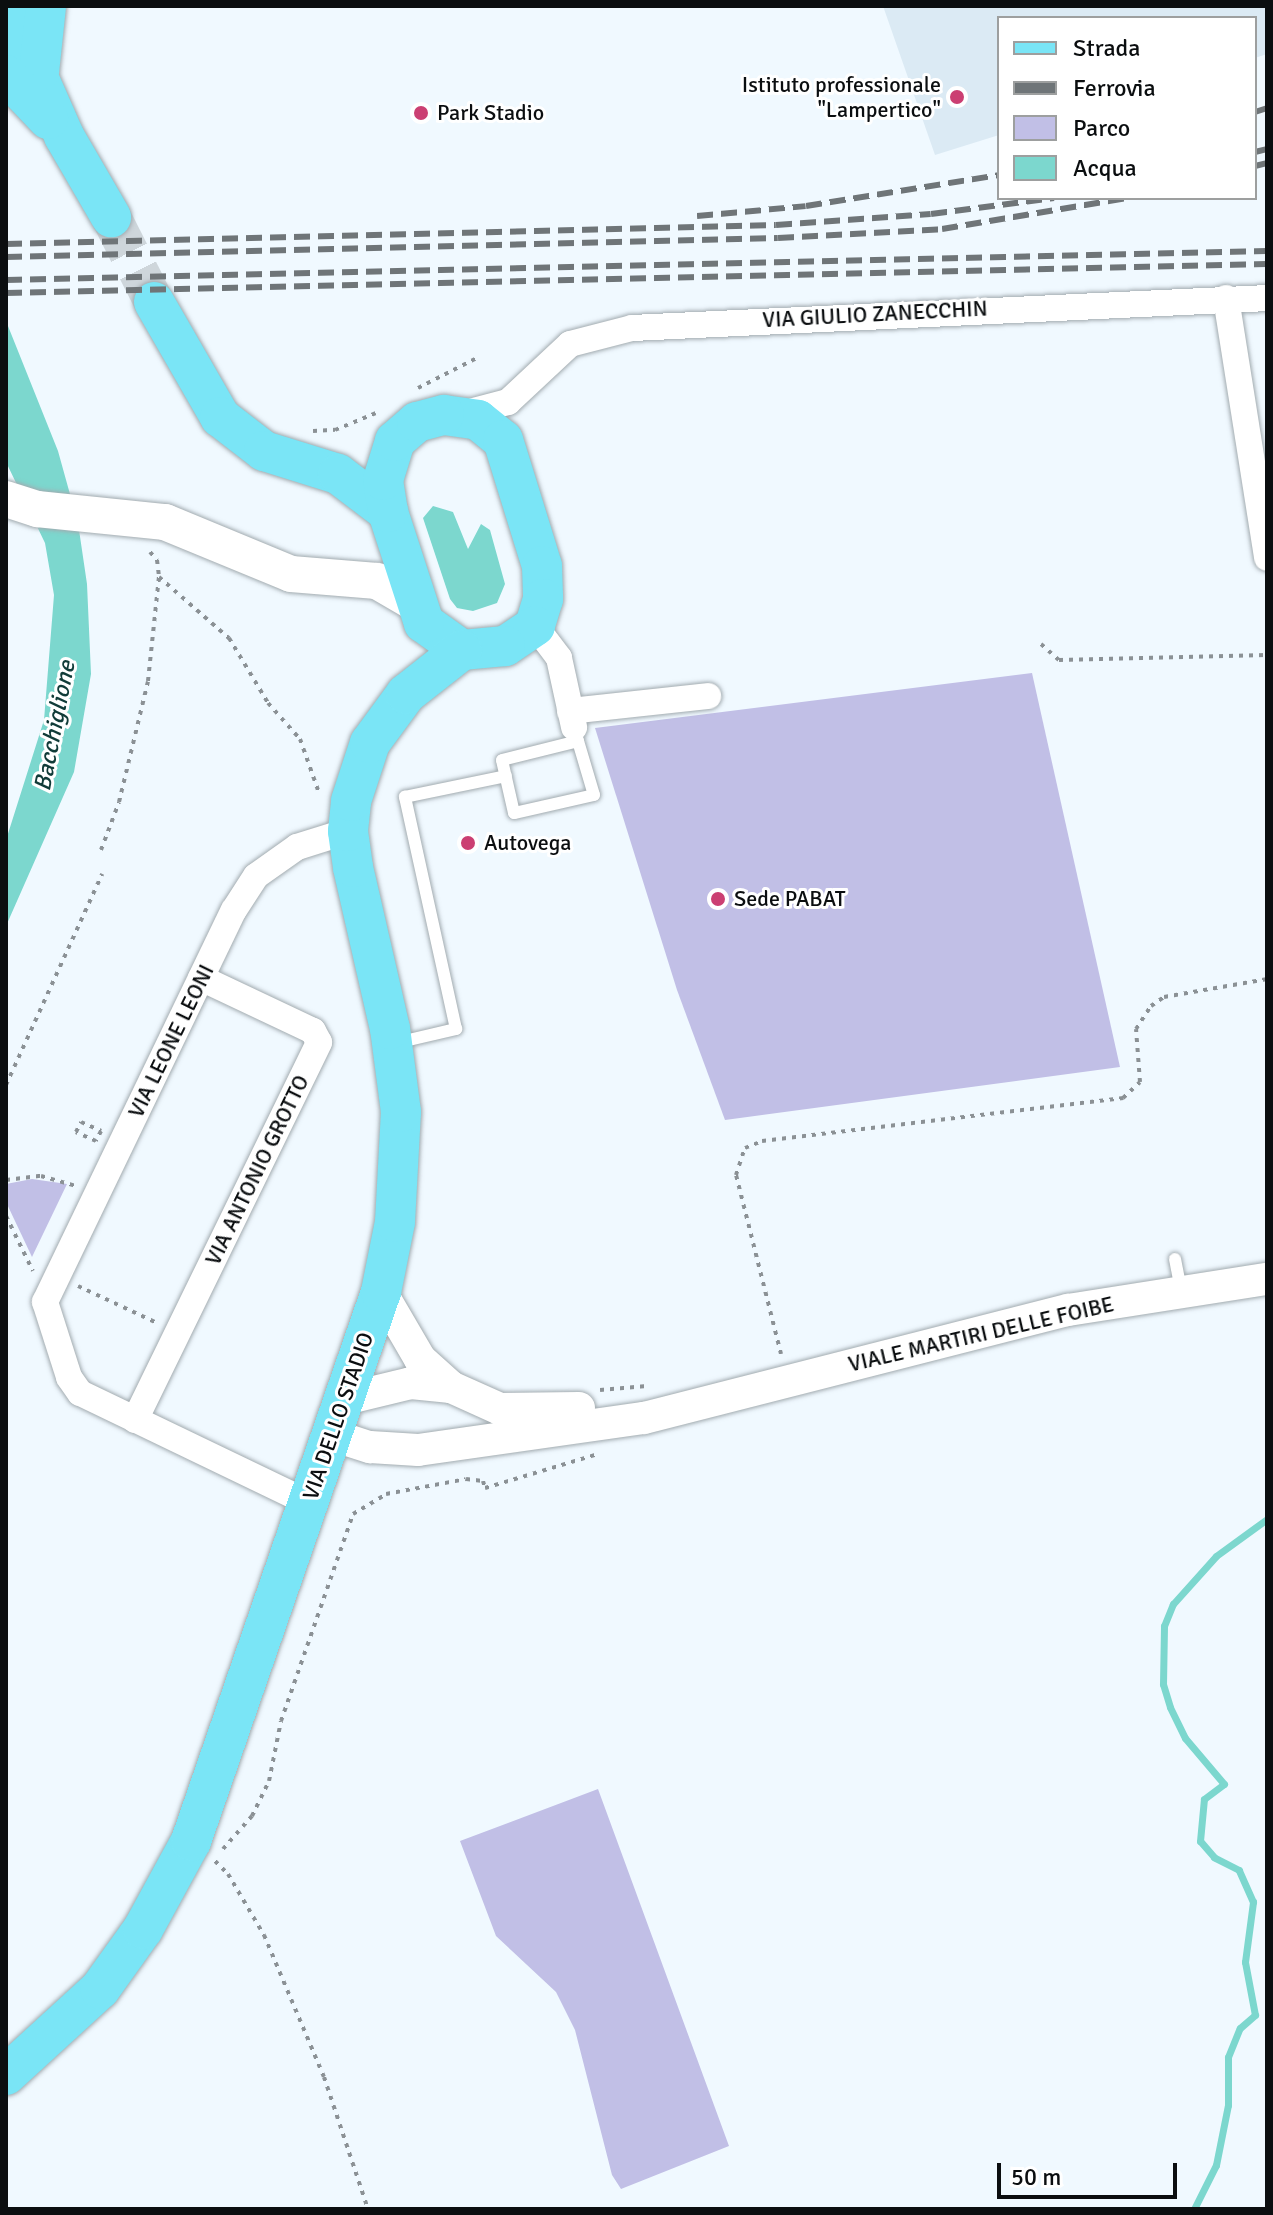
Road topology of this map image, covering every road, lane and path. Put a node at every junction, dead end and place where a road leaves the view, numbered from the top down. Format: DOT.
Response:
graph roads {
  1 [pos="7,6"];
  2 [pos="46,6"];
  3 [pos="22,74"];
  4 [pos="111,217"];
  5 [pos="1226,298"];
  6 [pos="1267,298"];
  7 [pos="154,302"];
  8 [pos="477,358"];
  9 [pos="415,390"];
  10 [pos="508,402"];
  11 [pos="382,410"];
  12 [pos="457,416"];
  13 [pos="305,431"];
  14 [pos="509,451"];
  15 [pos="389,454"];
  16 [pos="338,474"];
  17 [pos="14,505"];
  18 [pos="390,520"];
  19 [pos="136,533"];
  20 [pos="1267,558"];
  21 [pos="159,577"];
  22 [pos="343,577"];
  23 [pos="420,613"];
  24 [pos="535,626"];
  25 [pos="1041,644"];
  26 [pos="462,650"];
  27 [pos="1267,655"];
  28 [pos="406,694"];
  29 [pos="708,696"];
  30 [pos="574,726"];
  31 [pos="506,776"];
  32 [pos="339,834"];
  33 [pos="101,850"];
  34 [pos="102,874"];
  35 [pos="201,978"];
  36 [pos="1267,979"];
  37 [pos="393,1044"];
  38 [pos="6,1085"];
  39 [pos="81,1122"];
  40 [pos="6,1180"];
  41 [pos="97,1195"];
  42 [pos="6,1216"];
  43 [pos="1175,1259"];
  44 [pos="58,1277"];
  45 [pos="1267,1279"];
  46 [pos="1181,1290"];
  47 [pos="381,1292"];
  48 [pos="45,1302"];
  49 [pos="178,1332"];
  50 [pos="769,1363"];
  51 [pos="655,1386"];
  52 [pos="451,1387"];
  53 [pos="594,1391"];
  54 [pos="698,1401"];
  55 [pos="339,1417"];
  56 [pos="135,1420"];
  57 [pos="485,1488"];
  58 [pos="309,1503"];
  59 [pos="12,2071"];
  60 [pos="368,2209"];
  1 -- 3 [label="main road"];
  2 -- 3 [label="main road"];
  3 -- 4 [label="main road"];
  5 -- 6 [label="street, VIA GIULIO ZANECCHIN"];
  5 -- 10 [label="street, VIA GIULIO ZANECCHIN"];
  5 -- 20 [label="street"];
  7 -- 16 [label="main road"];
  8 -- 9 [label="path"];
  10 -- 12 [label="street, VIA GIULIO ZANECCHIN"];
  10 -- 14 [label="street"];
  11 -- 13 [label="path"];
  12 -- 14 [label="main road"];
  12 -- 15 [label="main road"];
  14 -- 24 [label="main road"];
  15 -- 16 [label="main road"];
  15 -- 18 [label="main road"];
  16 -- 18 [label="main road"];
  17 -- 19 [label="main road"];
  18 -- 22 [label="main road"];
  18 -- 23 [label="main road"];
  19 -- 21 [label="path"];
  19 -- 22 [label="main road"];
  21 -- 32 [label="path"];
  21 -- 33 [label="path"];
  22 -- 23 [label="main road"];
  23 -- 26 [label="main road"];
  23 -- 28 [label="main road, VIA DELLO STADIO"];
  24 -- 26 [label="main road"];
  24 -- 30 [label="street"];
  25 -- 27 [label="path"];
  26 -- 28 [label="main road, VIA DELLO STADIO"];
  28 -- 32 [label="main road, VIA DELLO STADIO"];
  29 -- 30 [label="street"];
  30 -- 31 [label="lane"];
  30 -- 31 [label="lane"];
  31 -- 37 [label="lane"];
  32 -- 35 [label="street, VIA LEONE LEONI"];
  32 -- 37 [label="main road, VIA DELLO STADIO"];
  34 -- 38 [label="path"];
  35 -- 41 [label="street, VIA LEONE LEONI"];
  35 -- 49 [label="street, VIA ANTONIO GROTTO"];
  36 -- 50 [label="path"];
  37 -- 47 [label="main road, VIA DELLO STADIO"];
  39 -- 39 [label="path"];
  40 -- 41 [label="path"];
  41 -- 44 [label="street, VIA LEONE LEONI"];
  42 -- 48 [label="path"];
  43 -- 46 [label="lane"];
  44 -- 48 [label="street, VIA LEONE LEONI"];
  44 -- 49 [label="path"];
  45 -- 46 [label="street, VIALE MARTIRI DELLE FOIBE"];
  46 -- 54 [label="street, VIALE MARTIRI DELLE FOIBE"];
  47 -- 52 [label="street, VIALE MARTIRI DELLE FOIBE"];
  47 -- 55 [label="main road, VIA DELLO STADIO"];
  48 -- 56 [label="street"];
  49 -- 56 [label="street, VIA ANTONIO GROTTO"];
  51 -- 53 [label="path"];
  52 -- 54 [label="street, VIALE MARTIRI DELLE FOIBE"];
  52 -- 55 [label="street, VIALE MARTIRI DELLE FOIBE"];
  54 -- 55 [label="street, VIALE MARTIRI DELLE FOIBE"];
  55 -- 58 [label="main road, VIA DELLO STADIO"];
  56 -- 58 [label="street"];
  57 -- 60 [label="path"];
  58 -- 59 [label="main road, VIA DELLO STADIO"];
}
